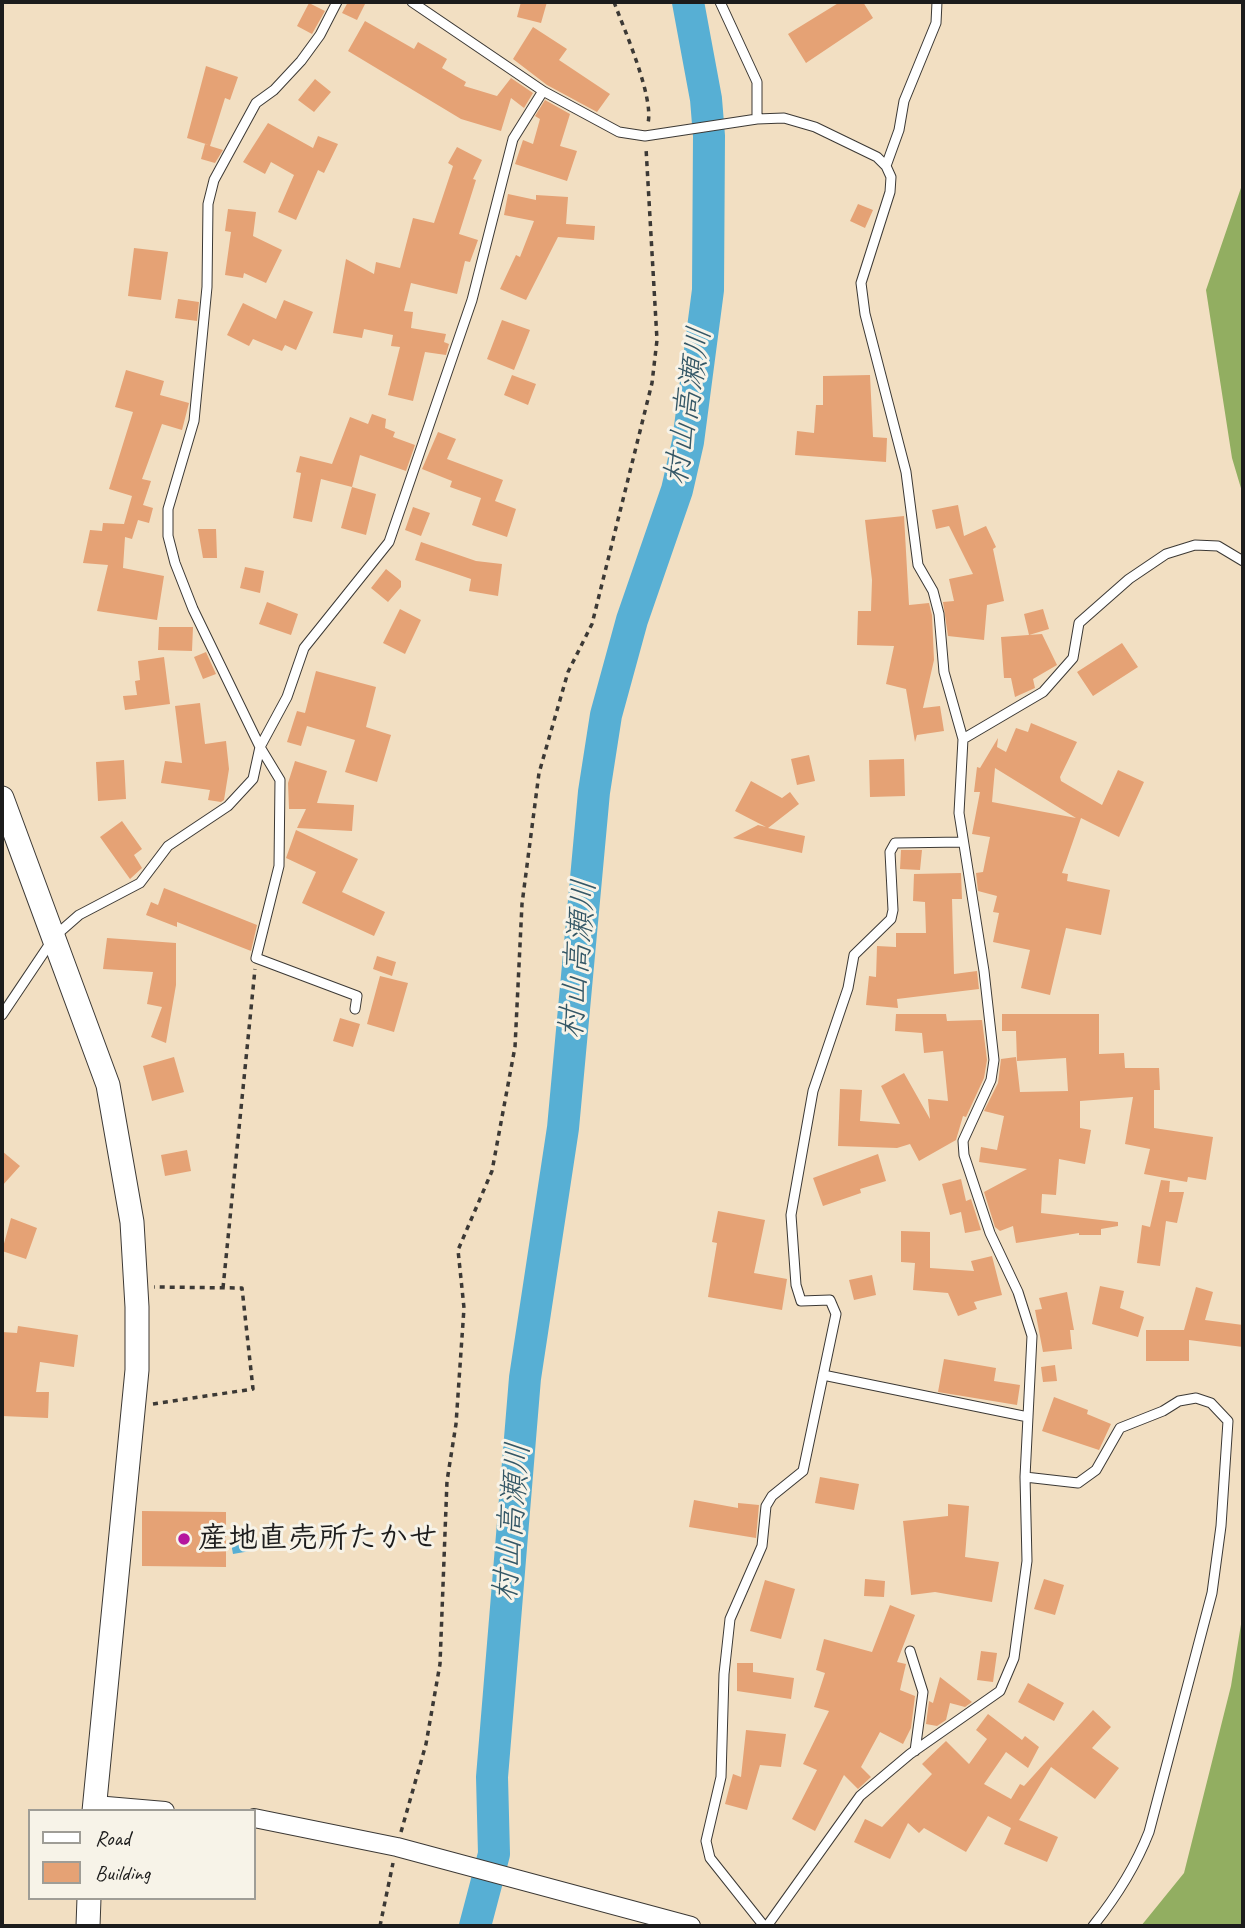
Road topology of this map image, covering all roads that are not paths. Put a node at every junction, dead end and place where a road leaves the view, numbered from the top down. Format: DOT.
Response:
graph roads {
  1 [pos="337,2"];
  2 [pos="412,2"];
  3 [pos="720,2"];
  4 [pos="937,2"];
  5 [pos="543,91"];
  6 [pos="757,118"];
  7 [pos="886,166"];
  8 [pos="1243,561"];
  9 [pos="963,738"];
  10 [pos="260,747"];
  11 [pos="2,798"];
  12 [pos="963,842"];
  13 [pos="55,936"];
  14 [pos="355,1009"];
  15 [pos="2,1015"];
  16 [pos="823,1375"];
  17 [pos="1028,1417"];
  18 [pos="1025,1477"];
  19 [pos="910,1651"];
  20 [pos="915,1751"];
  21 [pos="94,1808"];
  22 [pos="118,1809"];
  23 [pos="256,1818"];
  24 [pos="89,1900"];
  25 [pos="88,1926"];
  26 [pos="691,1926"];
  27 [pos="766,1926"];
  28 [pos="1093,1926"];
  1 -- 10 [label="lane"];
  2 -- 5 [label="lane"];
  3 -- 6 [label="lane"];
  4 -- 7 [label="lane"];
  5 -- 6 [label="lane"];
  5 -- 10 [label="lane"];
  6 -- 7 [label="lane"];
  7 -- 9 [label="lane"];
  8 -- 9 [label="lane"];
  9 -- 12 [label="lane"];
  10 -- 13 [label="lane"];
  10 -- 14 [label="lane"];
  11 -- 13 [label="street"];
  12 -- 16 [label="lane"];
  12 -- 17 [label="lane"];
  13 -- 15 [label="lane"];
  13 -- 21 [label="street"];
  16 -- 17 [label="lane"];
  16 -- 27 [label="lane"];
  17 -- 18 [label="lane"];
  18 -- 20 [label="lane"];
  18 -- 28 [label="lane"];
  19 -- 20 [label="lane"];
  20 -- 27 [label="lane"];
  21 -- 22 [label="street"];
  23 -- 26 [label="street"];
  24 -- 25 [label="street"];
}
